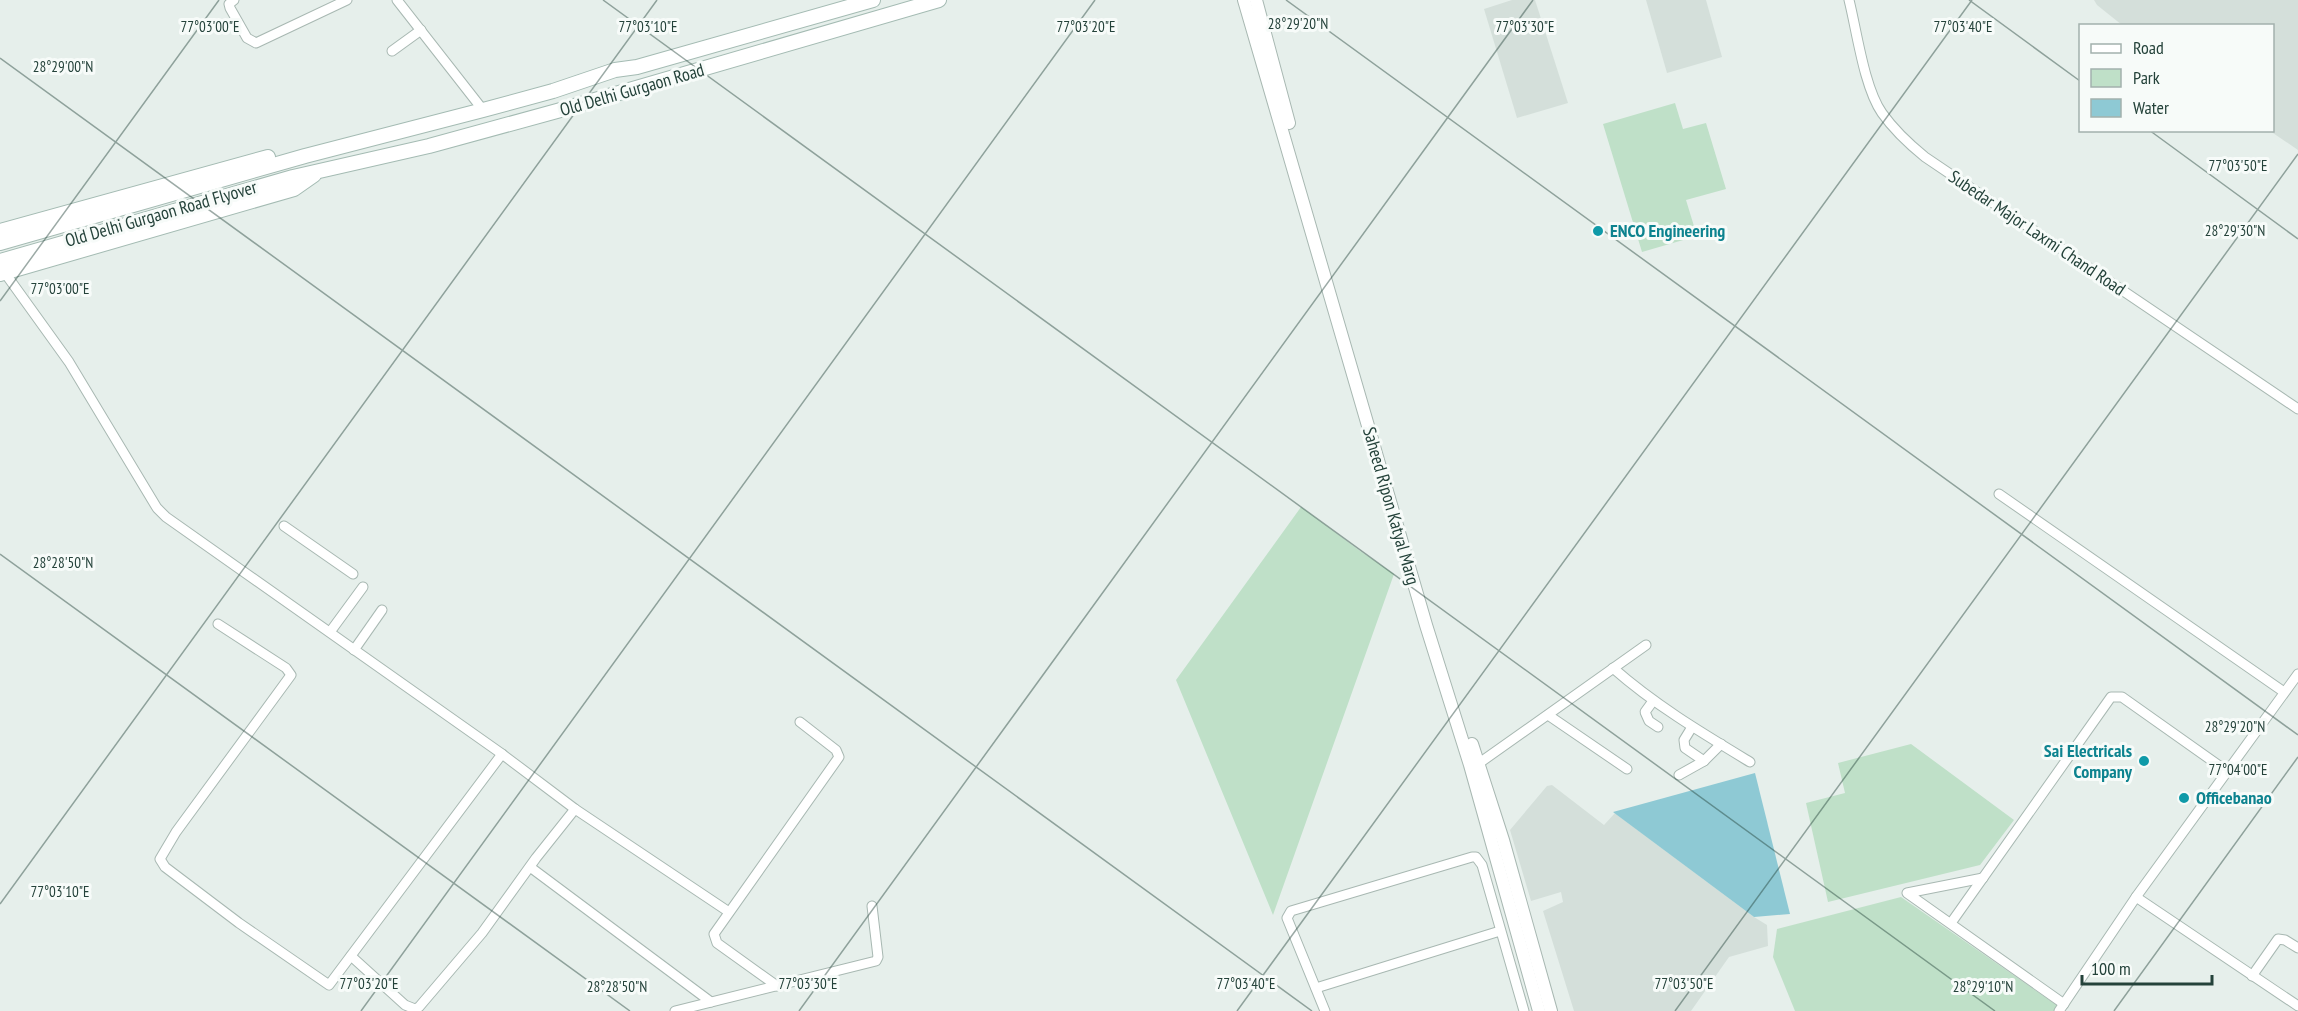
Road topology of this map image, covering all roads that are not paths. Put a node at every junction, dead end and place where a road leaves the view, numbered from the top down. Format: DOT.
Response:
graph roads {
  1 [pos="234,0"];
  2 [pos="346,0"];
  3 [pos="397,0"];
  4 [pos="873,0"];
  5 [pos="939,0"];
  6 [pos="1244,0"];
  7 [pos="1256,0"];
  8 [pos="1849,0"];
  9 [pos="421,30"];
  10 [pos="392,51"];
  11 [pos="483,110"];
  12 [pos="305,156"];
  13 [pos="323,169"];
  14 [pos="0,231"];
  15 [pos="0,243"];
  16 [pos="2,269"];
  17 [pos="2298,409"];
  18 [pos="1999,494"];
  19 [pos="284,526"];
  20 [pos="1407,544"];
  21 [pos="353,574"];
  22 [pos="363,587"];
  23 [pos="382,610"];
  24 [pos="218,624"];
  25 [pos="330,632"];
  26 [pos="1646,645"];
  27 [pos="354,650"];
  28 [pos="1612,668"];
  29 [pos="2298,674"];
  30 [pos="2284,692"];
  31 [pos="1653,701"];
  32 [pos="1548,715"];
  33 [pos="800,722"];
  34 [pos="1658,727"];
  35 [pos="1692,727"];
  36 [pos="1721,744"];
  37 [pos="502,754"];
  38 [pos="1704,761"];
  39 [pos="1750,762"];
  40 [pos="1478,764"];
  41 [pos="1627,769"];
  42 [pos="2228,772"];
  43 [pos="1679,775"];
  44 [pos="574,809"];
  45 [pos="1498,844"];
  46 [pos="530,867"];
  47 [pos="1983,878"];
  48 [pos="2136,897"];
  49 [pos="872,906"];
  50 [pos="729,912"];
  51 [pos="1951,923"];
  52 [pos="1500,931"];
  53 [pos="2298,948"];
  54 [pos="351,956"];
  55 [pos="2252,976"];
  56 [pos="777,986"];
  57 [pos="1316,988"];
  58 [pos="711,1002"];
  59 [pos="2298,1006"];
  60 [pos="2061,1007"];
  61 [pos="675,1011"];
  62 [pos="1325,1011"];
  63 [pos="1524,1011"];
  64 [pos="1539,1011"];
  65 [pos="1551,1011"];
  1 -- 2 [label="street"];
  3 -- 9 [label="street"];
  4 -- 11 [label="main road, Old Delhi Gurgaon Road"];
  5 -- 13 [label="main road, Old Delhi Gurgaon Road"];
  6 -- 20 [label="street, Saheed Ripon Katyal Marg"];
  7 -- 20 [label="street, Saheed Ripon Katyal Marg"];
  8 -- 17 [label="street, Subedar Major Laxmi Chand Road"];
  9 -- 10 [label="street"];
  9 -- 11 [label="street"];
  11 -- 12 [label="main road, Old Delhi Gurgaon Road"];
  12 -- 14 [label="main road"];
  12 -- 15 [label="main road, Old Delhi Gurgaon Road Flyover"];
  13 -- 16 [label="main road, Old Delhi Gurgaon Road Flyover"];
  13 -- 16 [label="main road"];
  16 -- 25 [label="street"];
  18 -- 30 [label="street"];
  19 -- 21 [label="street"];
  20 -- 40 [label="street, Saheed Ripon Katyal Marg"];
  20 -- 45 [label="street, Saheed Ripon Katyal Marg"];
  22 -- 25 [label="street"];
  23 -- 27 [label="street"];
  24 -- 54 [label="street"];
  25 -- 27 [label="street"];
  26 -- 28 [label="street"];
  27 -- 37 [label="street"];
  28 -- 31 [label="street"];
  28 -- 32 [label="street"];
  29 -- 30 [label="street"];
  30 -- 42 [label="street"];
  31 -- 34 [label="street"];
  31 -- 35 [label="street"];
  32 -- 40 [label="street"];
  32 -- 41 [label="street"];
  33 -- 50 [label="street"];
  35 -- 36 [label="street"];
  35 -- 38 [label="street"];
  36 -- 38 [label="street"];
  36 -- 39 [label="street"];
  37 -- 44 [label="street"];
  37 -- 54 [label="street"];
  38 -- 43 [label="street"];
  40 -- 45 [label="street, Saheed Ripon Katyal Marg"];
  42 -- 47 [label="street"];
  42 -- 48 [label="street"];
  44 -- 46 [label="street"];
  44 -- 50 [label="street"];
  45 -- 64 [label="street, Saheed Ripon Katyal Marg"];
  45 -- 65 [label="street, Saheed Ripon Katyal Marg"];
  46 -- 54 [label="street"];
  46 -- 58 [label="street"];
  47 -- 51 [label="street"];
  47 -- 51 [label="street"];
  48 -- 55 [label="street"];
  48 -- 60 [label="street"];
  49 -- 56 [label="street"];
  50 -- 56 [label="street"];
  51 -- 60 [label="street"];
  52 -- 57 [label="street"];
  52 -- 57 [label="street"];
  52 -- 63 [label="street"];
  53 -- 55 [label="street"];
  55 -- 59 [label="street"];
  56 -- 58 [label="street"];
  57 -- 62 [label="street"];
  58 -- 61 [label="street"];
}
